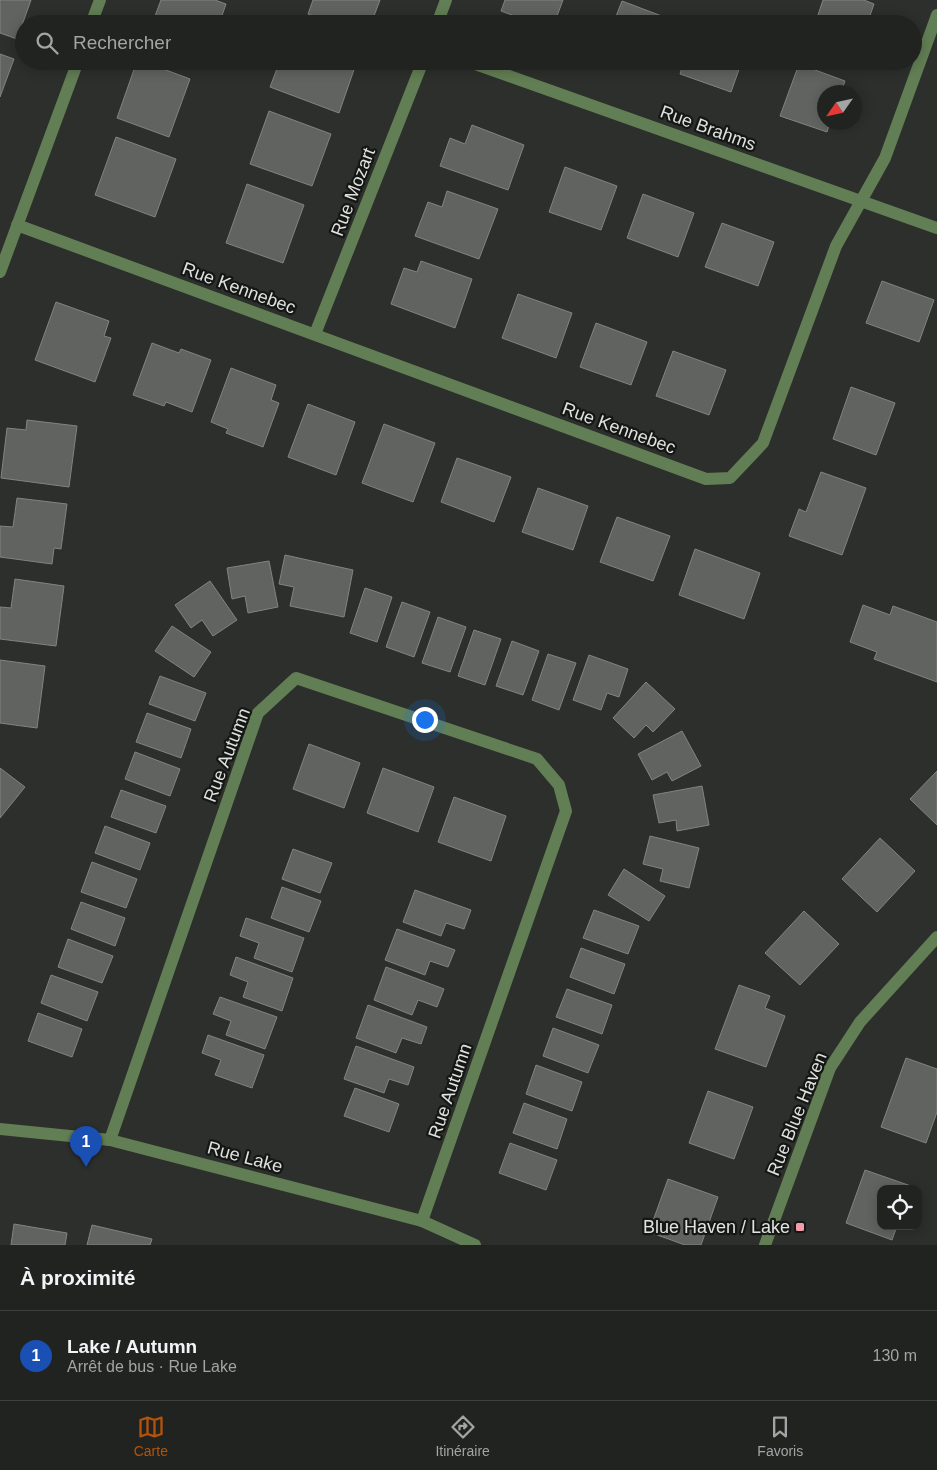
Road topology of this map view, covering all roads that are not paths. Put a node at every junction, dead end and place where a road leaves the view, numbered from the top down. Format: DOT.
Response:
graph roads {
  1 [pos="100,0"];
  2 [pos="446,0"];
  3 [pos="94,15"];
  4 [pos="440,15"];
  5 [pos="937,15"];
  6 [pos="922,56"];
  7 [pos="75,70"];
  8 [pos="419,70"];
  9 [pos="491,70"];
  10 [pos="917,70"];
  11 [pos="860,201"];
  12 [pos="18,224"];
  13 [pos="937,228"];
  14 [pos="0,272"];
  15 [pos="315,334"];
  16 [pos="937,937"];
  17 [pos="0,1129"];
  18 [pos="110,1140"];
  19 [pos="422,1221"];
  20 [pos="475,1245"];
  21 [pos="765,1245"];
  1 -- 3 [label="street"];
  2 -- 4 [label="street"];
  5 -- 6 [label="street, Rue Kennebec"];
  7 -- 12 [label="street"];
  8 -- 15 [label="street, Rue Mozart"];
  9 -- 11 [label="street, Rue Brahms"];
  10 -- 11 [label="street, Rue Kennebec"];
  11 -- 13 [label="street, Rue Brahms"];
  11 -- 15 [label="street, Rue Kennebec"];
  12 -- 14 [label="street"];
  12 -- 15 [label="street, Rue Kennebec"];
  16 -- 21 [label="street, Rue Blue Haven"];
  17 -- 18 [label="street, Rue Lake"];
  18 -- 19 [label="street, Rue Lake"];
  18 -- 19 [label="street, Rue Autumn"];
  19 -- 20 [label="street, Rue Lake"];
}
